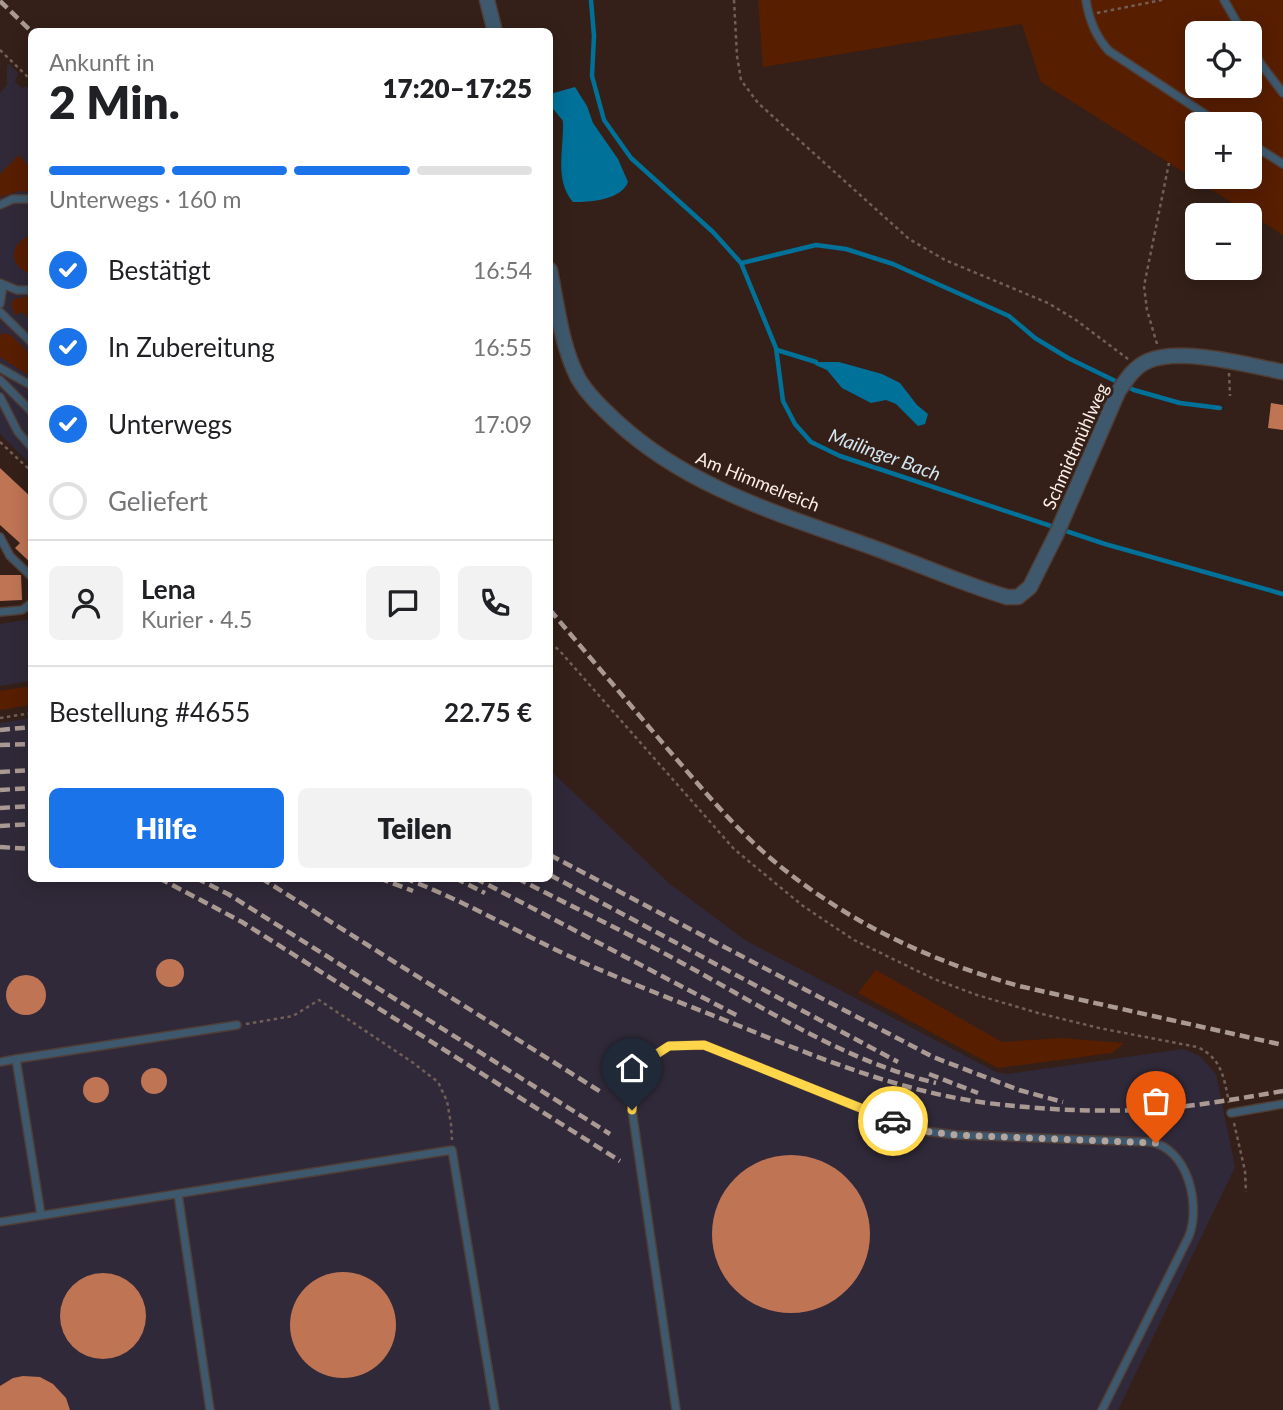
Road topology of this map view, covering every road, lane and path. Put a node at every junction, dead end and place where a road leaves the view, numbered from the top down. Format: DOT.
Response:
graph roads {
  1 [pos="487,0"];
  2 [pos="734,0"];
  3 [pos="1086,0"];
  4 [pos="1162,0"];
  5 [pos="1224,0"];
  6 [pos="1088,15"];
  7 [pos="1236,21"];
  8 [pos="494,28"];
  9 [pos="0,50"];
  10 [pos="1262,65"];
  11 [pos="28,77"];
  12 [pos="1283,93"];
  13 [pos="1202,112"];
  14 [pos="1262,151"];
  15 [pos="1169,163"];
  16 [pos="1283,164"];
  17 [pos="28,199"];
  18 [pos="0,205"];
  19 [pos="2,285"];
  20 [pos="553,285"];
  21 [pos="28,290"];
  22 [pos="0,304"];
  23 [pos="0,312"];
  24 [pos="28,340"];
  25 [pos="1161,357"];
  26 [pos="1229,362"];
  27 [pos="0,368"];
  28 [pos="1133,372"];
  29 [pos="1283,372"];
  30 [pos="0,380"];
  31 [pos="28,384"];
  32 [pos="1230,396"];
  33 [pos="0,397"];
  34 [pos="28,408"];
  35 [pos="0,442"];
  36 [pos="28,443"];
  37 [pos="28,468"];
  38 [pos="0,537"];
  39 [pos="28,573"];
  40 [pos="1018,597"];
  41 [pos="28,606"];
  42 [pos="0,612"];
  43 [pos="553,645"];
  44 [pos="28,714"];
  45 [pos="0,718"];
  46 [pos="237,1025"];
  47 [pos="16,1059"];
  48 [pos="0,1062"];
  49 [pos="1283,1104"];
  50 [pos="1231,1113"];
  51 [pos="452,1150"];
  52 [pos="1246,1192"];
  53 [pos="178,1194"];
  54 [pos="41,1215"];
  55 [pos="0,1222"];
  56 [pos="210,1410"];
  57 [pos="495,1410"];
  58 [pos="676,1410"];
  59 [pos="1102,1410"];
  1 -- 8 [label="street"];
  2 -- 28 [label="path"];
  3 -- 6 [label="lane"];
  4 -- 6 [label="path"];
  5 -- 7 [label="lane"];
  6 -- 13 [label="lane"];
  9 -- 11 [label="path"];
  10 -- 12 [label="lane"];
  14 -- 16 [label="lane"];
  15 -- 25 [label="path"];
  17 -- 18 [label="lane"];
  19 -- 21 [label="lane"];
  19 -- 22 [label="lane"];
  20 -- 40 [label="street, Am Himmelreich"];
  23 -- 24 [label="lane"];
  25 -- 26 [label="street"];
  25 -- 28 [label="street"];
  26 -- 29 [label="street"];
  26 -- 32 [label="path"];
  27 -- 31 [label="lane"];
  28 -- 40 [label="street, Schmidtmühlweg"];
  30 -- 34 [label="lane"];
  33 -- 36 [label="lane"];
  35 -- 37 [label="path"];
  38 -- 39 [label="lane"];
  41 -- 42 [label="lane"];
  43 -- 50 [label="path"];
  44 -- 45 [label="path"];
  46 -- 47 [label="lane"];
  46 -- 51 [label="path"];
  47 -- 48 [label="lane"];
  47 -- 54 [label="lane"];
  49 -- 50 [label="lane"];
  50 -- 52 [label="path"];
  51 -- 53 [label="lane"];
  51 -- 57 [label="lane"];
  53 -- 54 [label="lane"];
  53 -- 56 [label="lane"];
  54 -- 55 [label="lane"];
  58 -- 59 [label="lane"];
}
